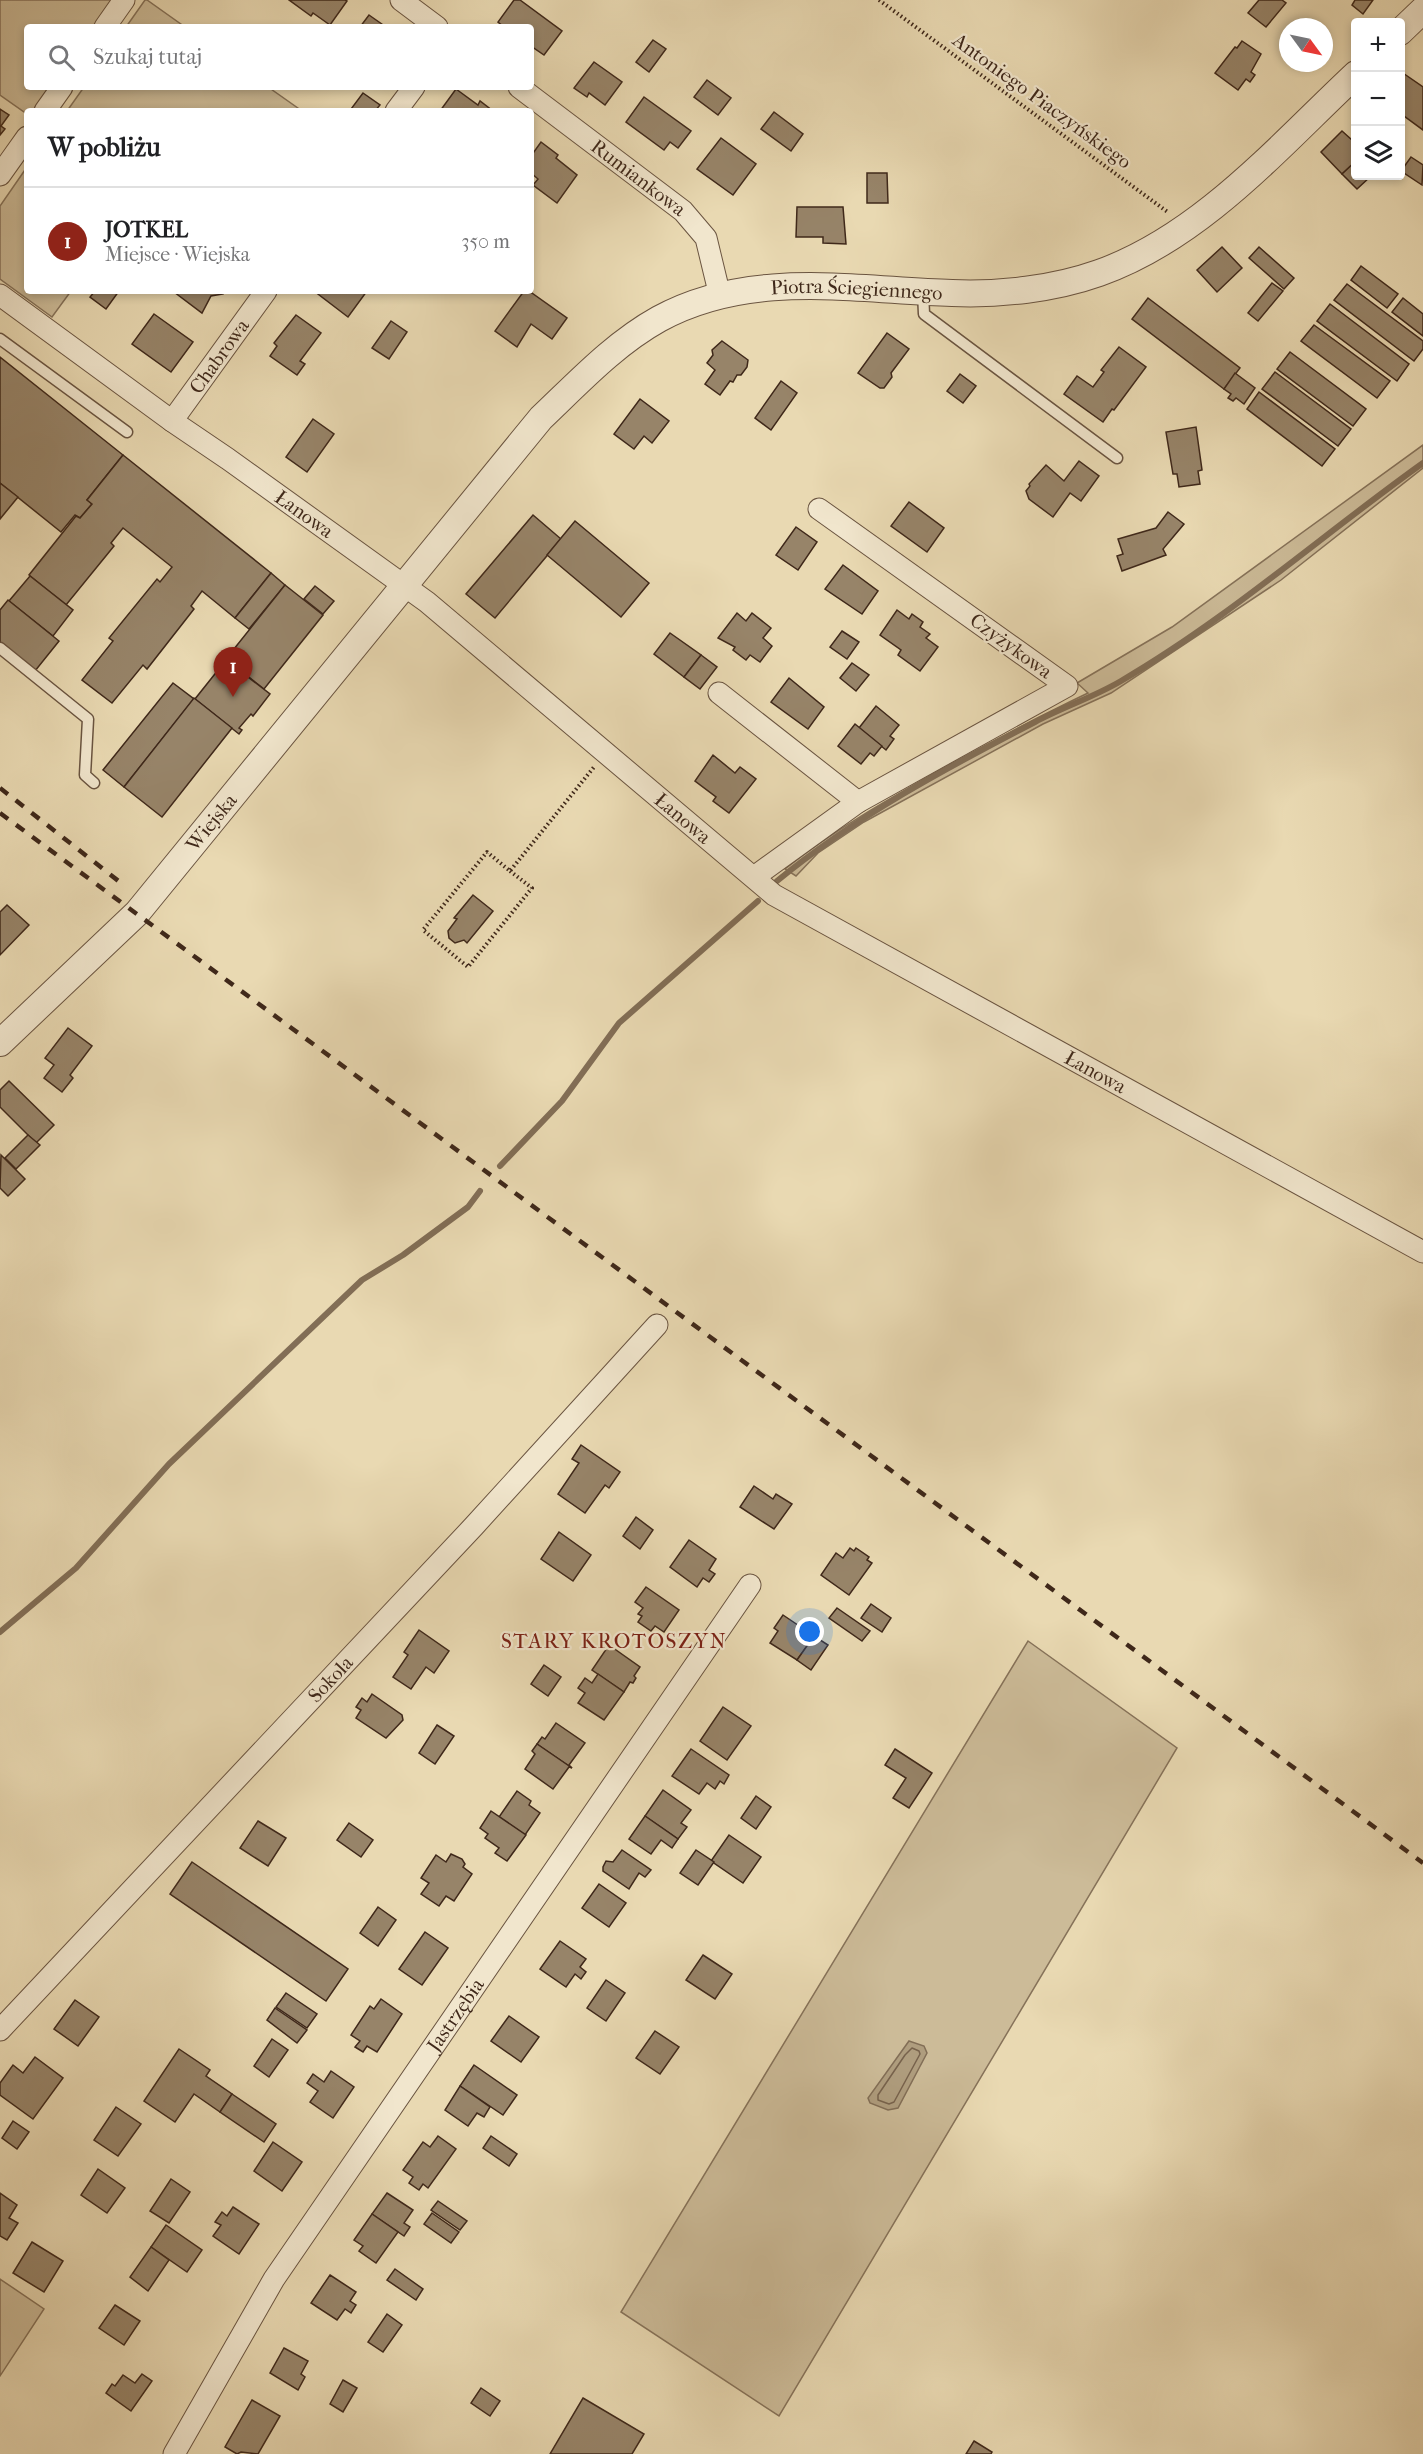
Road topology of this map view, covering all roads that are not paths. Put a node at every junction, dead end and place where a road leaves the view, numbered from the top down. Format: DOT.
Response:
graph roads {
  1 [pos="124,0"];
  2 [pos="401,0"];
  3 [pos="1423,10"];
  4 [pos="107,24"];
  5 [pos="433,24"];
  6 [pos="1405,28"];
  7 [pos="1351,79"];
  8 [pos="60,90"];
  9 [pos="412,90"];
  10 [pos="523,90"];
  11 [pos="47,108"];
  12 [pos="398,108"];
  13 [pos="24,141"];
  14 [pos="0,175"];
  15 [pos="922,292"];
  16 [pos="264,294"];
  17 [pos="0,295"];
  18 [pos="720,296"];
  19 [pos="0,339"];
  20 [pos="172,421"];
  21 [pos="127,432"];
  22 [pos="1117,458"];
  23 [pos="819,509"];
  24 [pos="405,585"];
  25 [pos="0,648"];
  26 [pos="719,693"];
  27 [pos="94,783"];
  28 [pos="858,802"];
  29 [pos="754,877"];
  30 [pos="0,1043"];
  31 [pos="1423,1252"];
  32 [pos="657,1325"];
  33 [pos="750,1585"];
  34 [pos="0,2030"];
  35 [pos="174,2454"];
  1 -- 4 [label="street"];
  2 -- 5 [label="street"];
  3 -- 6 [label="street"];
  7 -- 15 [label="street, Piotra Ściegiennego"];
  8 -- 11 [label="street"];
  9 -- 12 [label="street"];
  10 -- 18 [label="street, Rumiankowa"];
  13 -- 14 [label="street"];
  15 -- 18 [label="street, Piotra Ściegiennego"];
  15 -- 22 [label="lane"];
  16 -- 20 [label="street, Chabrowa"];
  17 -- 20 [label="street, Łanowa"];
  18 -- 24 [label="street, Piotra Ściegiennego"];
  19 -- 21 [label="lane"];
  20 -- 24 [label="street, Łanowa"];
  23 -- 28 [label="street, Czyżykowa"];
  24 -- 29 [label="street, Łanowa"];
  24 -- 30 [label="street, Wiejska"];
  25 -- 27 [label="lane"];
  26 -- 28 [label="street"];
  28 -- 29 [label="street, Czyżykowa"];
  29 -- 31 [label="street, Łanowa"];
  32 -- 34 [label="street, Sokola"];
  33 -- 35 [label="street, Jastrzębia"];
}
